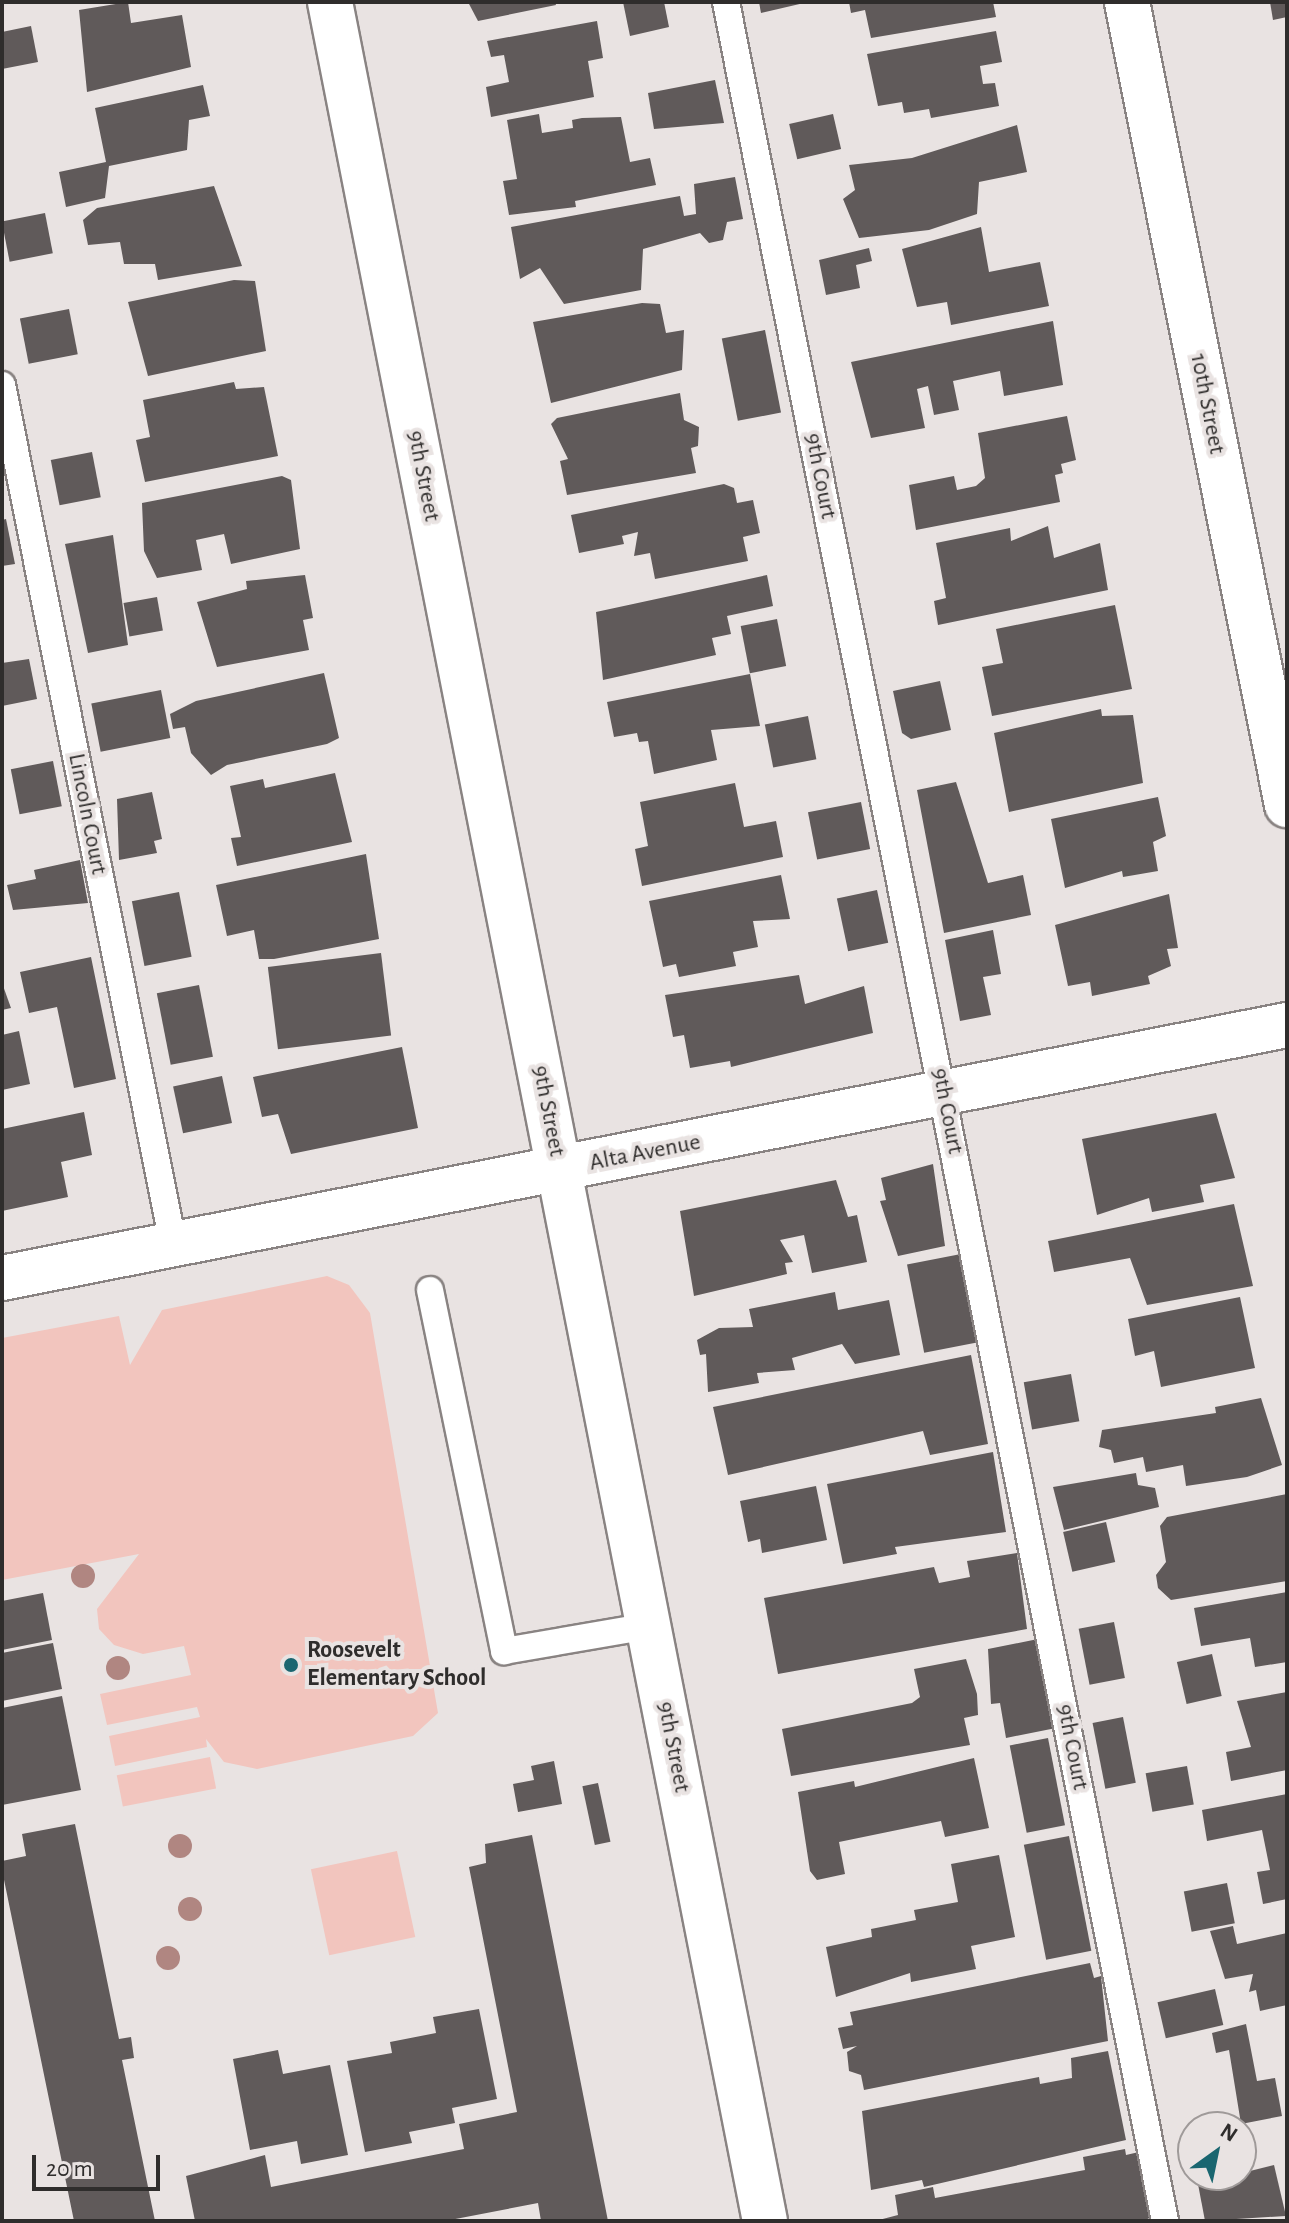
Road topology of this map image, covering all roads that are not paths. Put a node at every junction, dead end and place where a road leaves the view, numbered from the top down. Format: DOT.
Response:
graph roads {
  1 [pos="330,2"];
  2 [pos="726,2"];
  3 [pos="1127,2"];
  4 [pos="2,385"];
  5 [pos="1287,805"];
  6 [pos="1287,1025"];
  7 [pos="943,1095"];
  8 [pos="560,1169"];
  9 [pos="173,1243"];
  10 [pos="2,1278"];
  11 [pos="430,1290"];
  12 [pos="649,1626"];
  13 [pos="765,2221"];
  14 [pos="1165,2221"];
  1 -- 8 [label="street, 9th Street"];
  2 -- 7 [label="lane, 9th Court"];
  3 -- 5 [label="street, 10th Street"];
  4 -- 9 [label="lane, Lincoln Court"];
  6 -- 7 [label="street, Alta Avenue"];
  7 -- 8 [label="street, Alta Avenue"];
  7 -- 14 [label="lane, 9th Court"];
  8 -- 9 [label="street, Alta Avenue"];
  8 -- 12 [label="street, 9th Street"];
  9 -- 10 [label="street, Alta Avenue"];
  11 -- 12 [label="lane"];
  12 -- 13 [label="street, 9th Street"];
}
